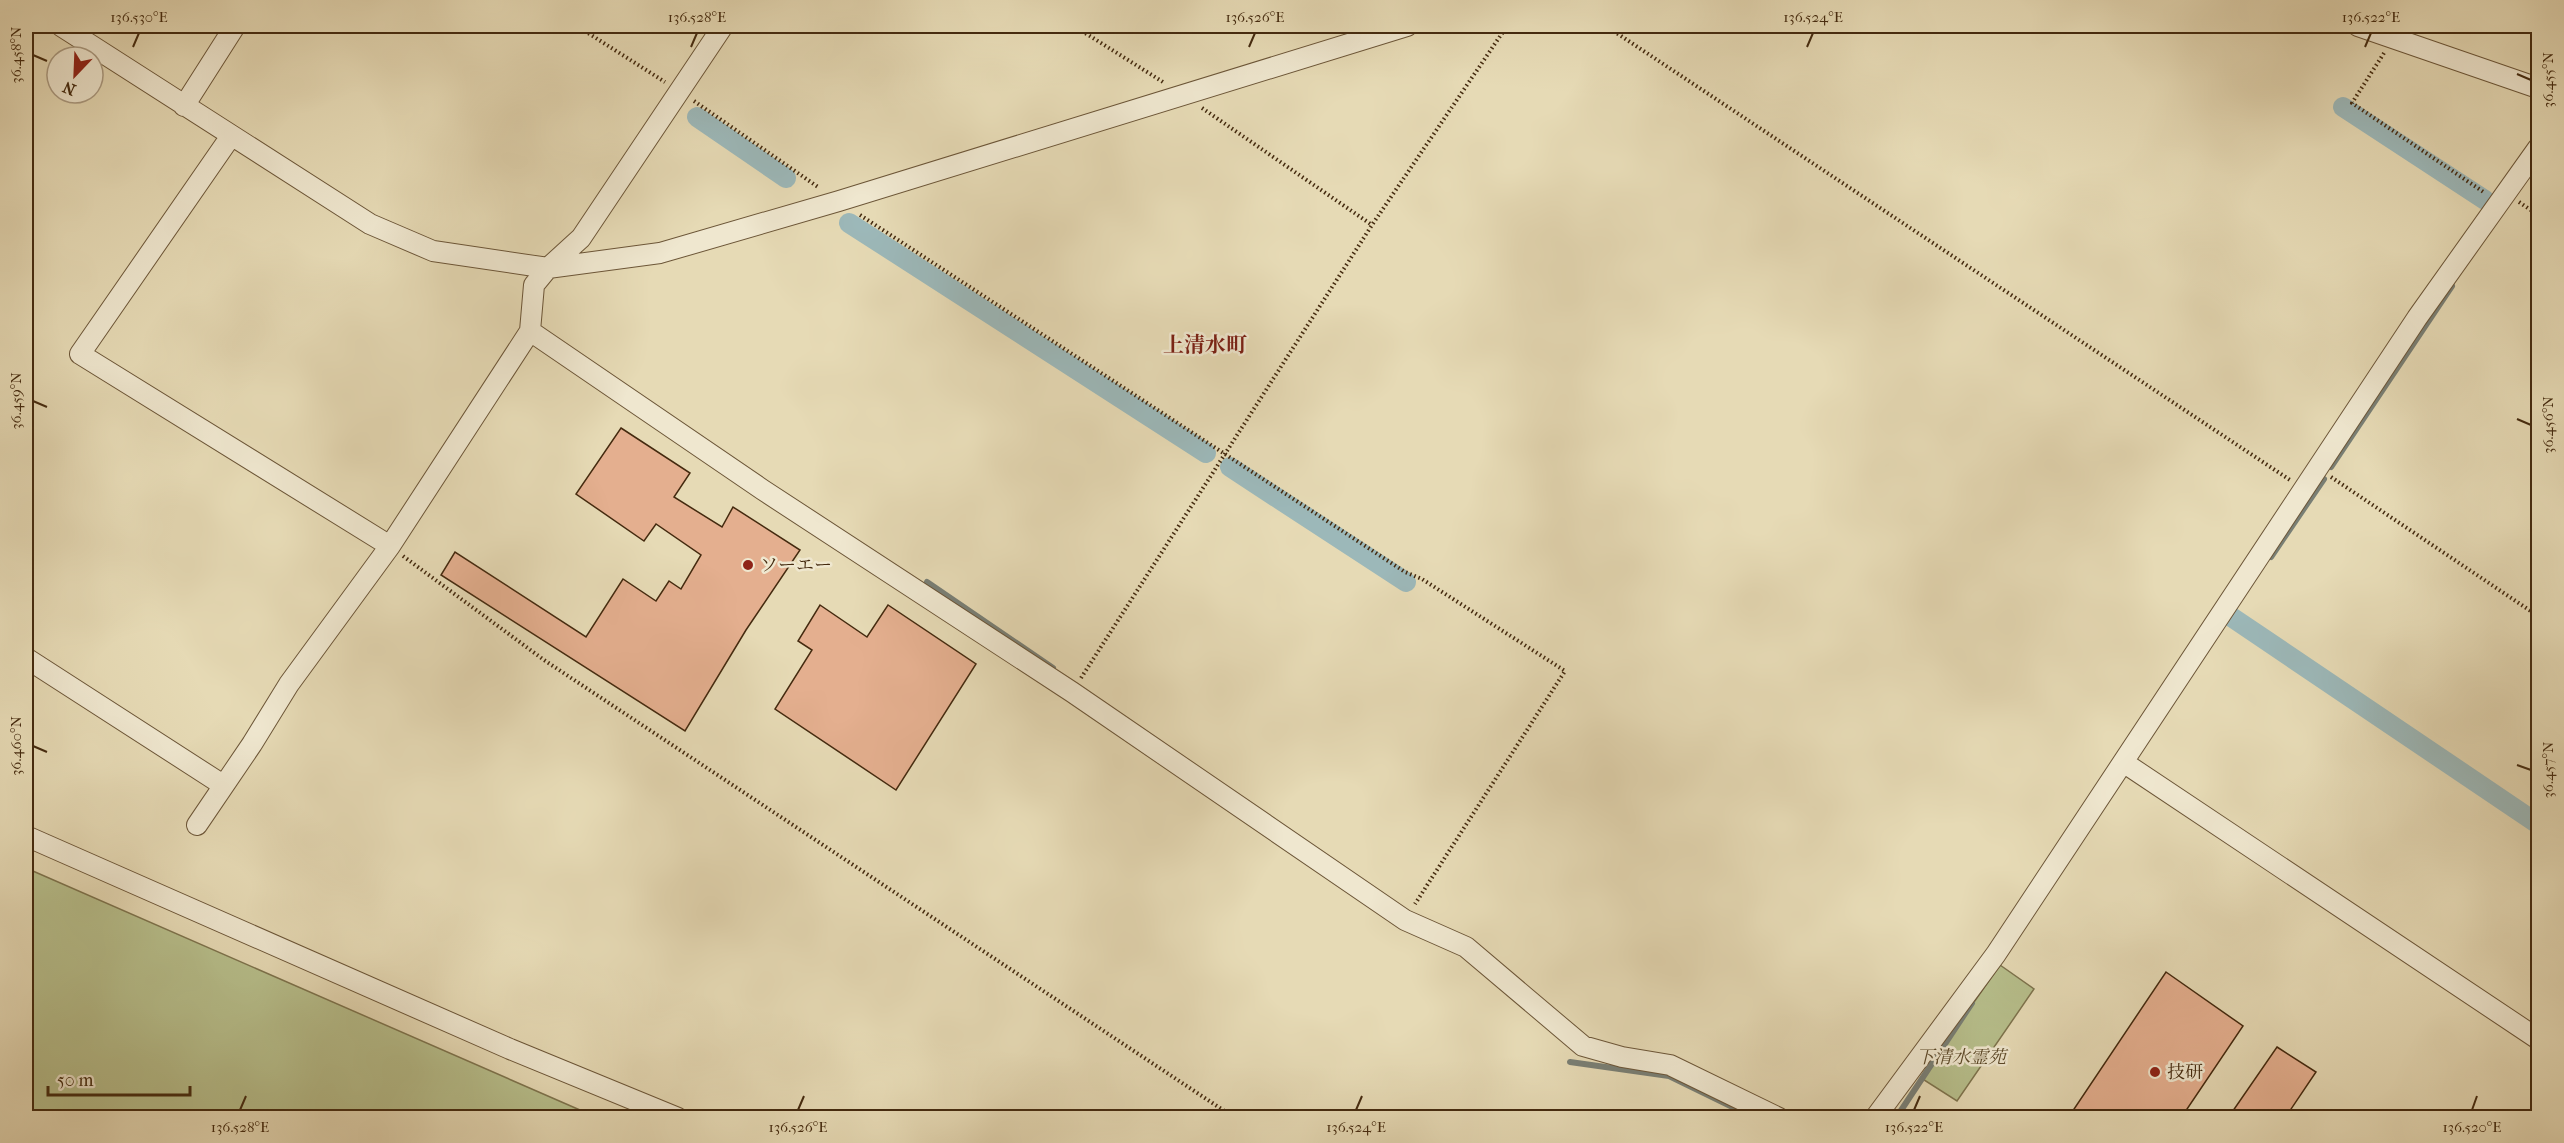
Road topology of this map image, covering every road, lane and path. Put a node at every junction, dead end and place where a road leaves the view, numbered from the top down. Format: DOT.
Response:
graph roads {
  1 [pos="61,26"];
  2 [pos="235,26"];
  3 [pos="577,26"];
  4 [pos="723,26"];
  5 [pos="1074,26"];
  6 [pos="1407,26"];
  7 [pos="1507,26"];
  8 [pos="1606,26"];
  9 [pos="2358,26"];
  10 [pos="2394,37"];
  11 [pos="2538,88"];
  12 [pos="679,92"];
  13 [pos="1183,95"];
  14 [pos="184,106"];
  15 [pos="231,136"];
  16 [pos="2538,148"];
  17 [pos="839,201"];
  18 [pos="2500,203"];
  19 [pos="1372,225"];
  20 [pos="548,268"];
  21 [pos="530,331"];
  22 [pos="1227,454"];
  23 [pos="2318,468"];
  24 [pos="2303,488"];
  25 [pos="390,546"];
  26 [pos="2538,616"];
  27 [pos="26,658"];
  28 [pos="1072,692"];
  29 [pos="2123,762"];
  30 [pos="223,785"];
  31 [pos="197,825"];
  32 [pos="26,836"];
  33 [pos="1405,920"];
  34 [pos="2538,1039"];
  35 [pos="678,1118"];
  36 [pos="1235,1118"];
  37 [pos="1779,1118"];
  38 [pos="1875,1118"];
  1 -- 14 [label="street"];
  2 -- 14 [label="street"];
  3 -- 12 [label="path"];
  4 -- 12 [label="street"];
  5 -- 13 [label="path"];
  6 -- 13 [label="street"];
  7 -- 19 [label="path"];
  8 -- 24 [label="path"];
  9 -- 10 [label="street"];
  10 -- 11 [label="street"];
  10 -- 18 [label="path"];
  12 -- 17 [label="path"];
  12 -- 20 [label="street"];
  13 -- 17 [label="street"];
  13 -- 19 [label="path"];
  14 -- 15 [label="street"];
  15 -- 20 [label="street"];
  15 -- 25 [label="street"];
  16 -- 18 [label="street"];
  17 -- 20 [label="street"];
  17 -- 22 [label="path"];
  18 -- 23 [label="street"];
  19 -- 22 [label="path"];
  20 -- 21 [label="street"];
  21 -- 25 [label="street"];
  21 -- 28 [label="street"];
  22 -- 28 [label="path"];
  22 -- 33 [label="path"];
  23 -- 24 [label="street"];
  23 -- 26 [label="path"];
  24 -- 29 [label="street"];
  25 -- 30 [label="street"];
  25 -- 36 [label="path"];
  27 -- 30 [label="street"];
  28 -- 33 [label="street"];
  29 -- 34 [label="street"];
  29 -- 38 [label="street"];
  30 -- 31 [label="street"];
  32 -- 35 [label="street"];
  33 -- 37 [label="street"];
}
